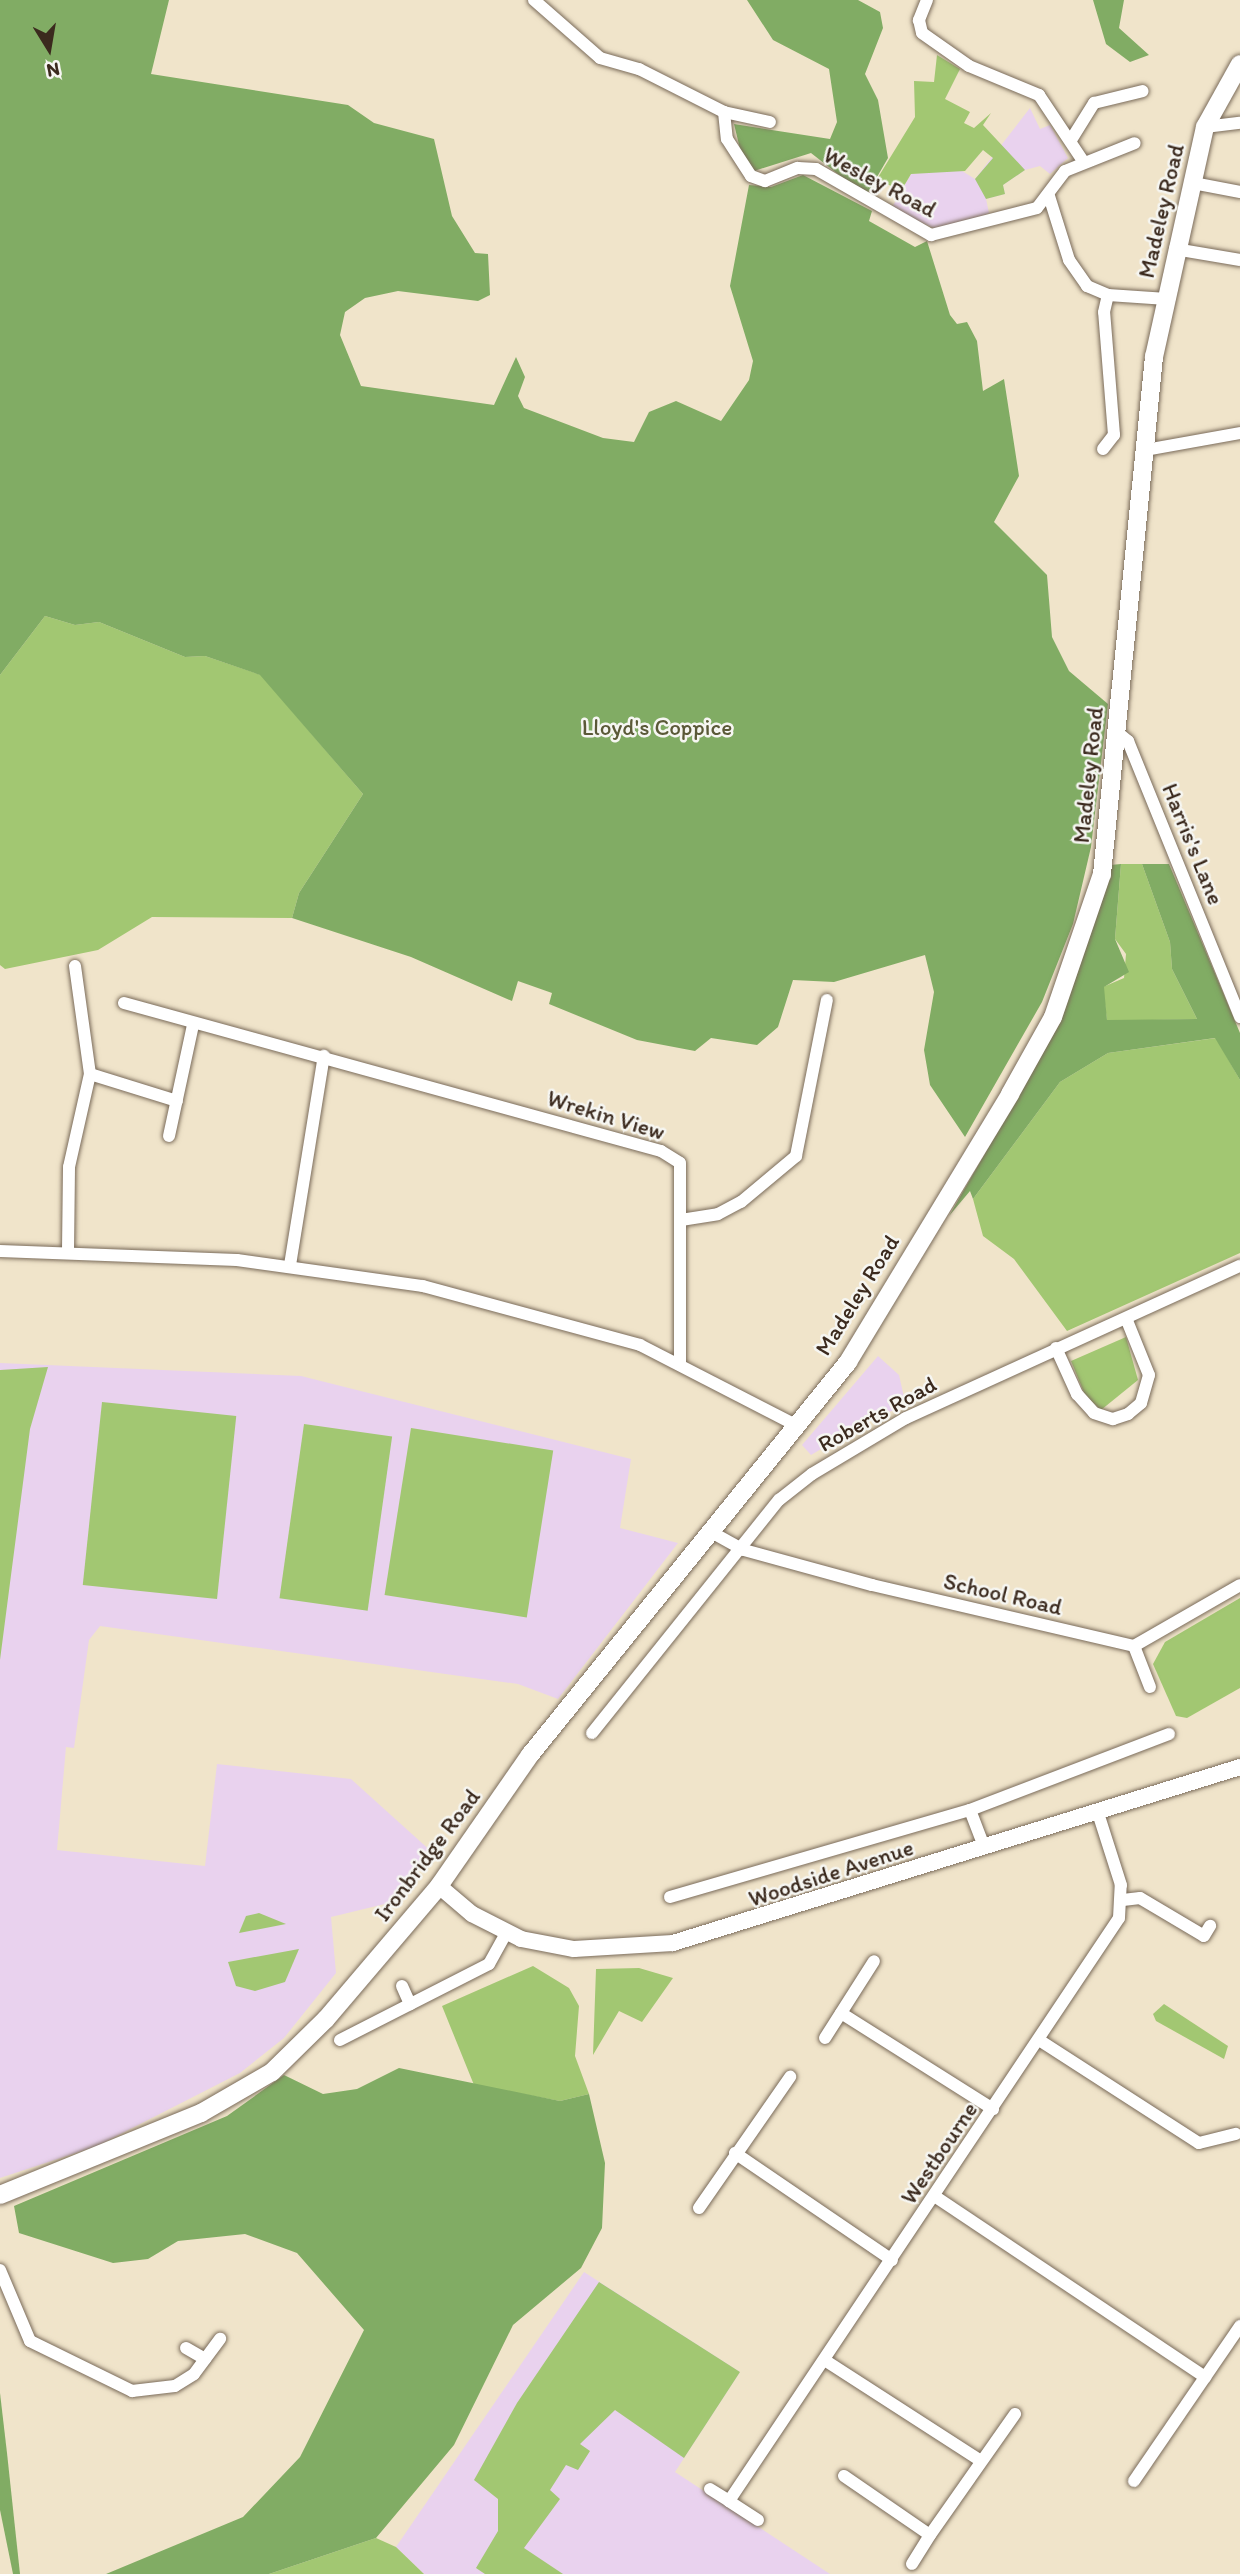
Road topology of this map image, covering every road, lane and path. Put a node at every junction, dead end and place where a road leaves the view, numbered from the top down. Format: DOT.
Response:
graph roads {
  1 [pos="534,0"];
  2 [pos="927,0"];
  3 [pos="1240,64"];
  4 [pos="1143,91"];
  5 [pos="724,112"];
  6 [pos="770,122"];
  7 [pos="1240,122"];
  8 [pos="1205,127"];
  9 [pos="1071,140"];
  10 [pos="1135,143"];
  11 [pos="1083,161"];
  12 [pos="1193,183"];
  13 [pos="1240,192"];
  14 [pos="1049,196"];
  15 [pos="1175,249"];
  16 [pos="1240,260"];
  17 [pos="1108,295"];
  18 [pos="1167,299"];
  19 [pos="1240,433"];
  20 [pos="1103,449"];
  21 [pos="1145,450"];
  22 [pos="1116,731"];
  23 [pos="75,966"];
  24 [pos="827,1000"];
  25 [pos="124,1003"];
  26 [pos="1240,1017"];
  27 [pos="193,1025"];
  28 [pos="324,1056"];
  29 [pos="90,1074"];
  30 [pos="177,1101"];
  31 [pos="169,1136"];
  32 [pos="681,1220"];
  33 [pos="68,1250"];
  34 [pos="0,1251"];
  35 [pos="290,1265"];
  36 [pos="1240,1266"];
  37 [pos="1126,1318"];
  38 [pos="1056,1348"];
  39 [pos="680,1365"];
  40 [pos="794,1424"];
  41 [pos="713,1533"];
  42 [pos="744,1550"];
  43 [pos="1240,1585"];
  44 [pos="1134,1646"];
  45 [pos="1150,1687"];
  46 [pos="592,1733"];
  47 [pos="1169,1734"];
  48 [pos="1240,1767"];
  49 [pos="970,1810"];
  50 [pos="1097,1810"];
  51 [pos="984,1847"];
  52 [pos="439,1886"];
  53 [pos="670,1897"];
  54 [pos="1123,1900"];
  55 [pos="1210,1926"];
  56 [pos="507,1932"];
  57 [pos="874,1961"];
  58 [pos="402,1986"];
  59 [pos="410,2004"];
  60 [pos="841,2012"];
  61 [pos="825,2038"];
  62 [pos="341,2040"];
  63 [pos="1039,2040"];
  64 [pos="790,2077"];
  65 [pos="993,2109"];
  66 [pos="1236,2134"];
  67 [pos="734,2153"];
  68 [pos="0,2195"];
  69 [pos="936,2197"];
  70 [pos="699,2208"];
  71 [pos="892,2260"];
  72 [pos="0,2270"];
  73 [pos="1240,2326"];
  74 [pos="220,2339"];
  75 [pos="186,2348"];
  76 [pos="205,2359"];
  77 [pos="826,2361"];
  78 [pos="1205,2378"];
  79 [pos="1015,2414"];
  80 [pos="981,2461"];
  81 [pos="844,2476"];
  82 [pos="1134,2481"];
  83 [pos="710,2489"];
  84 [pos="729,2501"];
  85 [pos="758,2520"];
  86 [pos="930,2535"];
  87 [pos="912,2564"];
  1 -- 5 [label="street"];
  2 -- 9 [label="street"];
  3 -- 8 [label="main road, Madeley Road"];
  4 -- 9 [label="street"];
  5 -- 6 [label="street"];
  5 -- 14 [label="street, Wesley Road"];
  7 -- 8 [label="street"];
  8 -- 12 [label="main road, Madeley Road"];
  9 -- 11 [label="street"];
  10 -- 11 [label="street, Wesley Road"];
  11 -- 14 [label="street, Wesley Road"];
  12 -- 13 [label="street"];
  12 -- 15 [label="main road, Madeley Road"];
  14 -- 17 [label="street"];
  15 -- 16 [label="street"];
  15 -- 18 [label="main road, Madeley Road"];
  17 -- 18 [label="street"];
  17 -- 20 [label="street"];
  18 -- 21 [label="main road, Madeley Road"];
  19 -- 21 [label="street"];
  21 -- 22 [label="main road, Madeley Road"];
  22 -- 26 [label="street, Harris's Lane"];
  22 -- 40 [label="main road, Madeley Road"];
  23 -- 29 [label="street"];
  24 -- 32 [label="street"];
  25 -- 27 [label="street, Wrekin View"];
  27 -- 28 [label="street, Wrekin View"];
  27 -- 30 [label="street"];
  28 -- 32 [label="street, Wrekin View"];
  28 -- 35 [label="street"];
  29 -- 30 [label="street"];
  29 -- 33 [label="street"];
  30 -- 31 [label="street"];
  32 -- 39 [label="street, Wrekin View"];
  33 -- 34 [label="street"];
  33 -- 35 [label="street"];
  35 -- 39 [label="street"];
  36 -- 37 [label="street, Roberts Road"];
  37 -- 38 [label="street, Roberts Road"];
  37 -- 38 [label="street"];
  38 -- 42 [label="street, Roberts Road"];
  39 -- 40 [label="street"];
  40 -- 41 [label="main road, Ironbridge Road"];
  41 -- 42 [label="street, School Road"];
  41 -- 52 [label="main road, Ironbridge Road"];
  42 -- 44 [label="street, School Road"];
  42 -- 46 [label="street"];
  43 -- 44 [label="street"];
  44 -- 45 [label="street"];
  47 -- 49 [label="street"];
  48 -- 50 [label="street, Woodside Avenue"];
  49 -- 51 [label="street"];
  49 -- 53 [label="street"];
  50 -- 51 [label="street, Woodside Avenue"];
  50 -- 54 [label="street"];
  51 -- 56 [label="street, Woodside Avenue"];
  52 -- 56 [label="street, Woodside Avenue"];
  52 -- 68 [label="main road, Ironbridge Road"];
  54 -- 55 [label="street"];
  54 -- 63 [label="street, Westbourne"];
  56 -- 59 [label="street"];
  57 -- 60 [label="street"];
  58 -- 59 [label="street"];
  59 -- 62 [label="street"];
  60 -- 61 [label="street"];
  60 -- 65 [label="street"];
  63 -- 65 [label="street, Westbourne"];
  63 -- 66 [label="street"];
  64 -- 67 [label="street"];
  65 -- 69 [label="street, Westbourne"];
  67 -- 70 [label="street"];
  67 -- 71 [label="street"];
  69 -- 71 [label="street, Westbourne"];
  69 -- 78 [label="street"];
  71 -- 77 [label="street, Westbourne"];
  72 -- 76 [label="street"];
  73 -- 78 [label="street"];
  74 -- 76 [label="street"];
  75 -- 76 [label="street"];
  77 -- 80 [label="street"];
  77 -- 84 [label="street, Westbourne"];
  78 -- 82 [label="street"];
  79 -- 80 [label="street"];
  80 -- 86 [label="street"];
  81 -- 86 [label="street"];
  83 -- 84 [label="street"];
  84 -- 85 [label="street"];
  86 -- 87 [label="street"];
}
